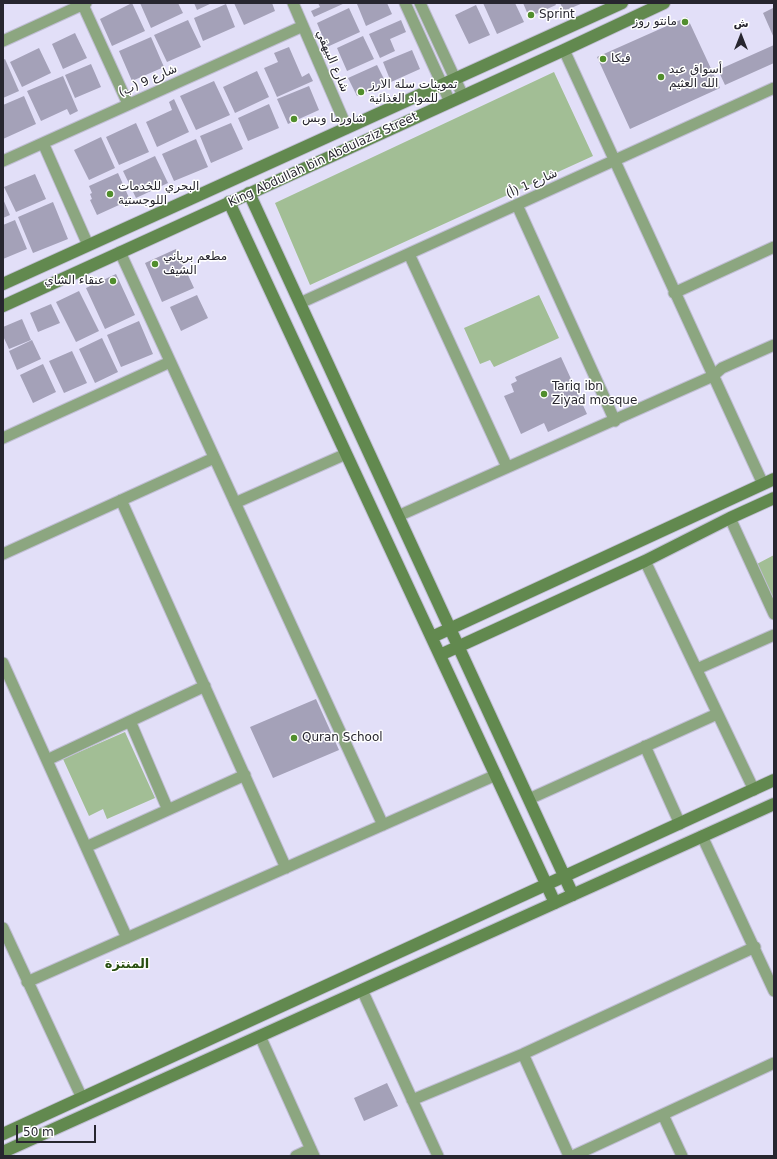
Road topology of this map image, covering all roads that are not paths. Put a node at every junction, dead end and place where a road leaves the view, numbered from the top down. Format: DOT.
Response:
graph roads {
  1 [pos="293,3"];
  2 [pos="404,3"];
  3 [pos="420,3"];
  4 [pos="622,3"];
  5 [pos="664,3"];
  6 [pos="83,4"];
  7 [pos="303,26"];
  8 [pos="3,41"];
  9 [pos="564,50"];
  10 [pos="455,79"];
  11 [pos="442,85"];
  12 [pos="774,88"];
  13 [pos="463,96"];
  14 [pos="450,102"];
  15 [pos="128,104"];
  16 [pos="346,128"];
  17 [pos="43,143"];
  18 [pos="3,161"];
  19 [pos="615,161"];
  20 [pos="249,193"];
  21 [pos="229,202"];
  22 [pos="517,205"];
  23 [pos="88,245"];
  24 [pos="774,247"];
  25 [pos="120,252"];
  26 [pos="409,254"];
  27 [pos="3,284"];
  28 [pos="674,293"];
  29 [pos="300,303"];
  30 [pos="3,306"];
  31 [pos="774,345"];
  32 [pos="170,362"];
  33 [pos="713,376"];
  34 [pos="615,421"];
  35 [pos="3,438"];
  36 [pos="346,454"];
  37 [pos="214,458"];
  38 [pos="507,467"];
  39 [pos="774,479"];
  40 [pos="763,484"];
  41 [pos="774,498"];
  42 [pos="122,500"];
  43 [pos="235,503"];
  44 [pos="398,516"];
  45 [pos="730,518"];
  46 [pos="3,554"];
  47 [pos="646,561"];
  48 [pos="774,614"];
  49 [pos="450,628"];
  50 [pos="774,635"];
  51 [pos="432,637"];
  52 [pos="459,646"];
  53 [pos="440,655"];
  54 [pos="3,663"];
  55 [pos="697,669"];
  56 [pos="205,686"];
  57 [pos="717,714"];
  58 [pos="130,721"];
  59 [pos="645,746"];
  60 [pos="47,760"];
  61 [pos="244,775"];
  62 [pos="496,775"];
  63 [pos="774,780"];
  64 [pos="754,790"];
  65 [pos="529,798"];
  66 [pos="774,804"];
  67 [pos="168,810"];
  68 [pos="680,824"];
  69 [pos="383,825"];
  70 [pos="702,836"];
  71 [pos="86,847"];
  72 [pos="286,868"];
  73 [pos="565,876"];
  74 [pos="547,885"];
  75 [pos="574,894"];
  76 [pos="555,903"];
  77 [pos="3,928"];
  78 [pos="127,938"];
  79 [pos="755,947"];
  80 [pos="27,982"];
  81 [pos="362,990"];
  82 [pos="774,991"];
  83 [pos="260,1036"];
  84 [pos="523,1054"];
  85 [pos="774,1063"];
  86 [pos="82,1098"];
  87 [pos="412,1100"];
  88 [pos="663,1115"];
  89 [pos="3,1134"];
  90 [pos="3,1152"];
  91 [pos="313,1152"];
  92 [pos="296,1156"];
  93 [pos="438,1156"];
  94 [pos="569,1156"];
  95 [pos="573,1156"];
  96 [pos="682,1156"];
  1 -- 7 [label="street, شارع البيهقي"];
  2 -- 11 [label="street"];
  3 -- 10 [label="street"];
  4 -- 10 [label="main road, King Abdullah bin Abdulaziz Street"];
  5 -- 9 [label="main road, King Abdullah bin Abdulaziz Street"];
  6 -- 8 [label="street"];
  6 -- 15 [label="street"];
  7 -- 15 [label="street, شارع 9 (ب)"];
  7 -- 16 [label="street, شارع البيهقي"];
  9 -- 13 [label="main road, King Abdullah bin Abdulaziz Street"];
  9 -- 19 [label="street"];
  10 -- 11 [label="main road, King Abdullah bin Abdulaziz Street"];
  10 -- 13 [label="street"];
  11 -- 14 [label="street"];
  11 -- 16 [label="main road, King Abdullah bin Abdulaziz Street"];
  12 -- 19 [label="street, شارع 1 (أ)"];
  13 -- 14 [label="main road, King Abdullah bin Abdulaziz Street"];
  14 -- 20 [label="main road, King Abdullah bin Abdulaziz Street"];
  15 -- 17 [label="street, شارع 9 (ب)"];
  16 -- 23 [label="main road, King Abdullah bin Abdulaziz Street"];
  17 -- 18 [label="street, شارع 9 (ب)"];
  17 -- 23 [label="street"];
  19 -- 22 [label="street, شارع 1 (أ)"];
  19 -- 28 [label="street"];
  20 -- 21 [label="main road, King Abdullah bin Abdulaziz Street"];
  20 -- 29 [label="main road"];
  21 -- 25 [label="main road, King Abdullah bin Abdulaziz Street"];
  21 -- 36 [label="main road"];
  22 -- 26 [label="street, شارع 1 (أ)"];
  22 -- 34 [label="street"];
  23 -- 27 [label="main road, King Abdullah bin Abdulaziz Street"];
  24 -- 28 [label="street"];
  25 -- 30 [label="main road, King Abdullah bin Abdulaziz Street"];
  25 -- 32 [label="street"];
  26 -- 29 [label="street, شارع 1 (أ)"];
  26 -- 38 [label="street"];
  28 -- 33 [label="street"];
  29 -- 44 [label="main road"];
  31 -- 33 [label="street"];
  32 -- 35 [label="street"];
  32 -- 37 [label="street"];
  33 -- 34 [label="street"];
  33 -- 40 [label="street"];
  34 -- 38 [label="street"];
  36 -- 43 [label="street"];
  36 -- 51 [label="main road"];
  37 -- 42 [label="street"];
  37 -- 43 [label="street"];
  38 -- 44 [label="street"];
  39 -- 40 [label="main road"];
  40 -- 49 [label="main road"];
  41 -- 45 [label="main road"];
  42 -- 46 [label="street"];
  42 -- 56 [label="street"];
  43 -- 69 [label="street"];
  44 -- 49 [label="main road"];
  45 -- 47 [label="main road"];
  45 -- 48 [label="street"];
  47 -- 52 [label="main road"];
  47 -- 55 [label="street"];
  49 -- 51 [label="main road"];
  49 -- 52 [label="main road"];
  50 -- 55 [label="street"];
  51 -- 53 [label="main road"];
  52 -- 53 [label="main road"];
  52 -- 65 [label="main road"];
  53 -- 62 [label="main road"];
  54 -- 60 [label="street"];
  55 -- 57 [label="street"];
  56 -- 58 [label="street"];
  56 -- 61 [label="street"];
  57 -- 59 [label="street"];
  57 -- 64 [label="street"];
  58 -- 60 [label="street"];
  58 -- 67 [label="street"];
  59 -- 65 [label="street"];
  59 -- 68 [label="street"];
  60 -- 71 [label="street"];
  61 -- 67 [label="street"];
  61 -- 72 [label="street"];
  62 -- 69 [label="street"];
  62 -- 74 [label="main road"];
  63 -- 64 [label="main road"];
  64 -- 68 [label="main road"];
  65 -- 73 [label="main road"];
  66 -- 70 [label="main road"];
  67 -- 71 [label="street"];
  68 -- 73 [label="main road"];
  69 -- 72 [label="street"];
  70 -- 75 [label="main road"];
  70 -- 79 [label="street"];
  71 -- 78 [label="street"];
  72 -- 78 [label="street"];
  73 -- 74 [label="main road"];
  73 -- 75 [label="main road"];
  74 -- 76 [label="main road"];
  74 -- 86 [label="main road"];
  75 -- 76 [label="main road"];
  76 -- 81 [label="main road"];
  77 -- 80 [label="street"];
  78 -- 80 [label="street"];
  79 -- 82 [label="street"];
  79 -- 84 [label="street"];
  80 -- 86 [label="street"];
  81 -- 83 [label="main road"];
  81 -- 87 [label="street"];
  83 -- 90 [label="main road"];
  83 -- 91 [label="street"];
  84 -- 87 [label="street"];
  84 -- 94 [label="street"];
  85 -- 88 [label="street"];
  86 -- 89 [label="main road"];
  87 -- 93 [label="street"];
  88 -- 95 [label="street"];
  88 -- 96 [label="street"];
  91 -- 92 [label="street"];
}
